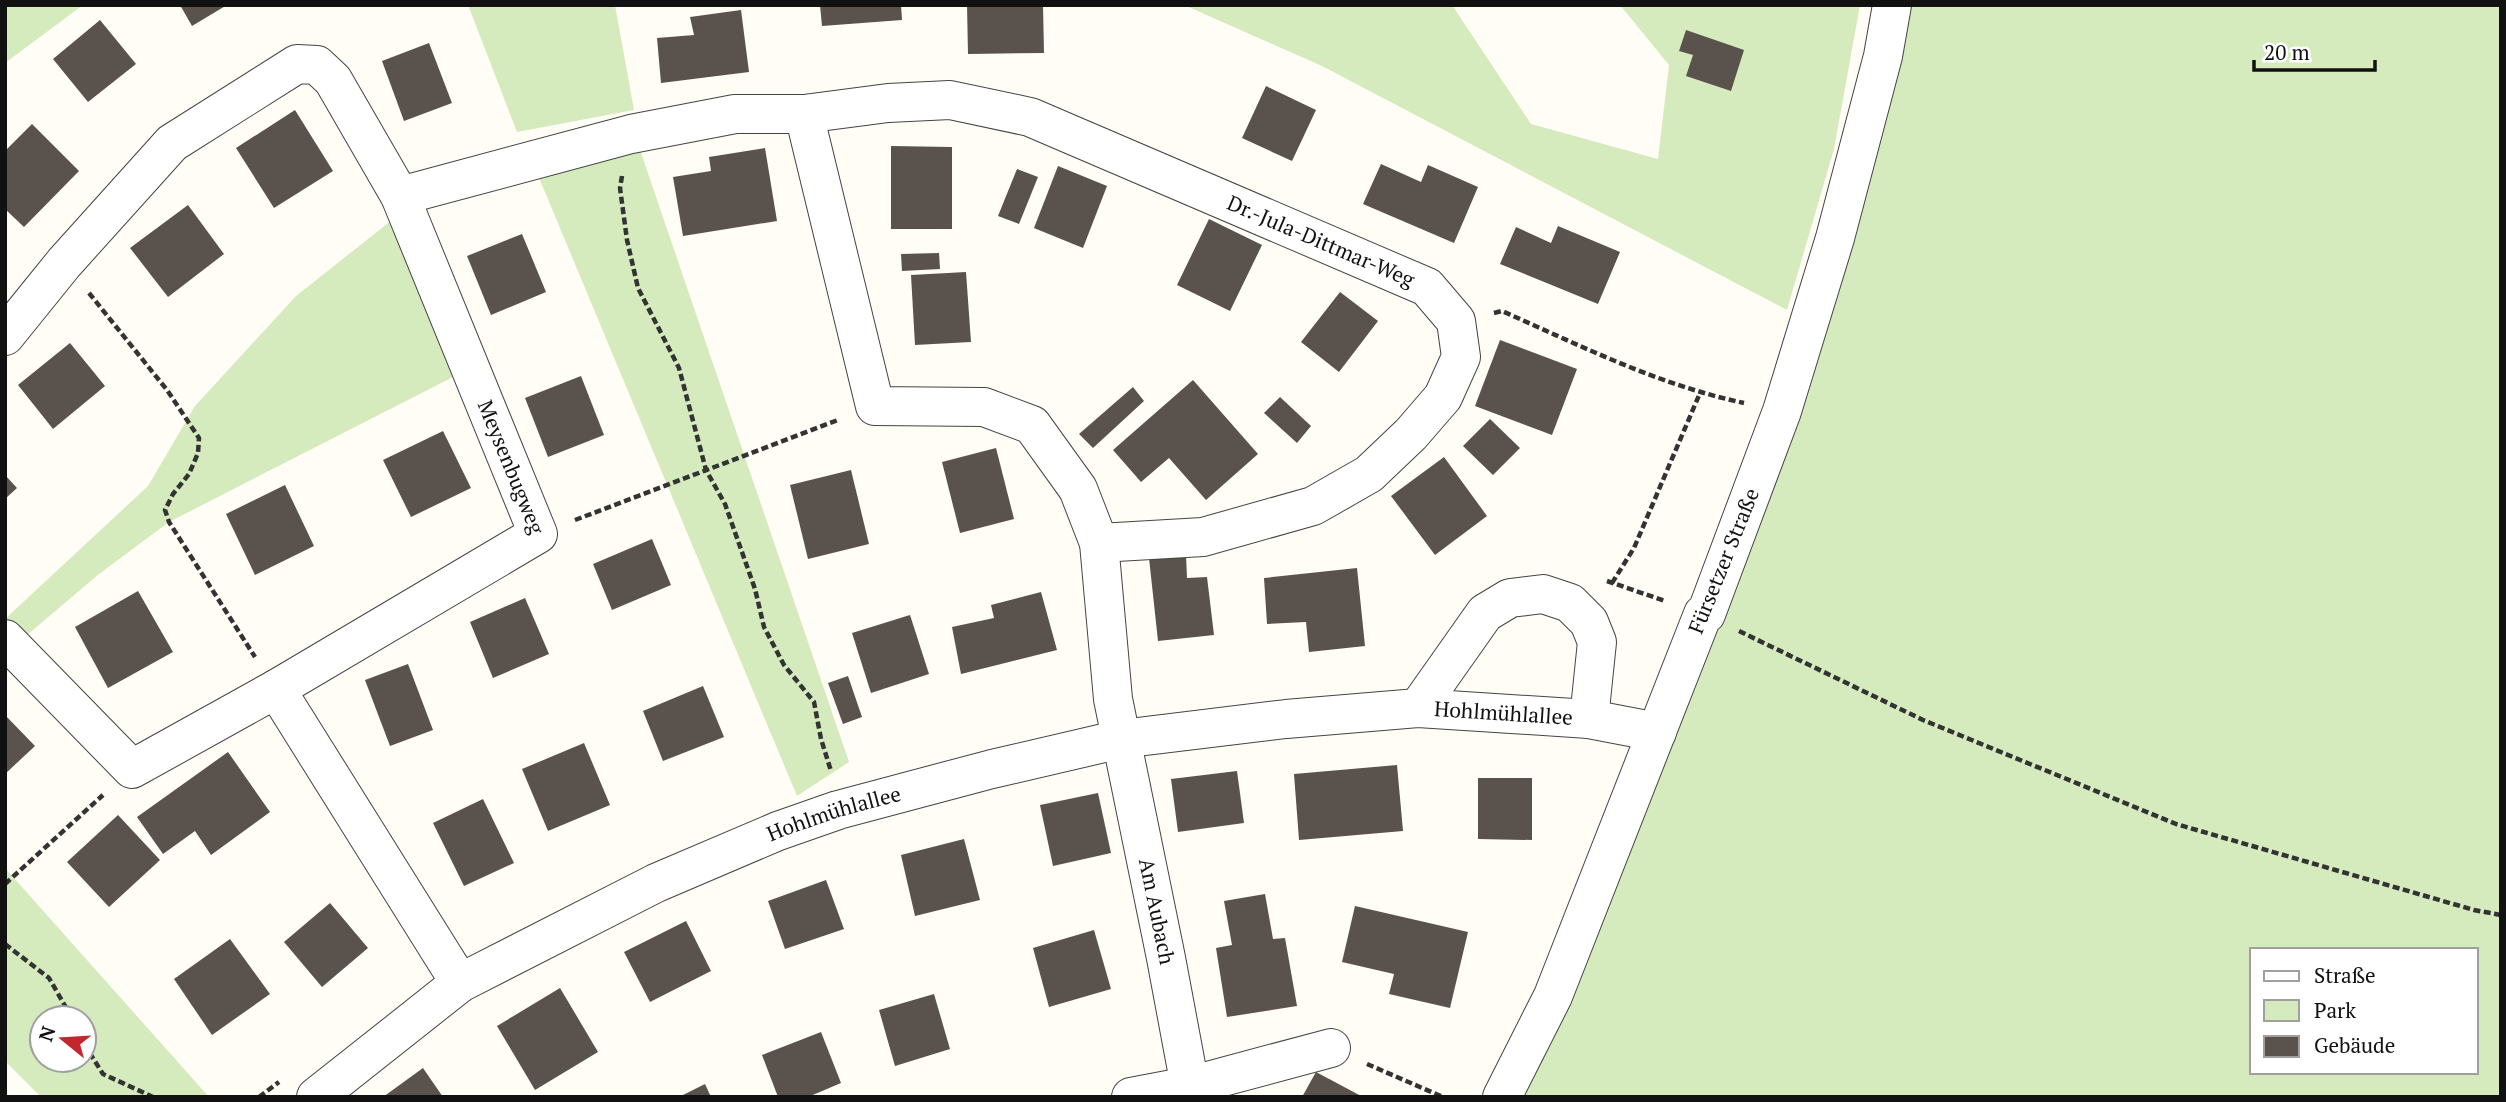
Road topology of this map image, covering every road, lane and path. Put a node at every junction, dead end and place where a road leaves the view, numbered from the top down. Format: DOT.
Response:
graph roads {
  1 [pos="1892,5"];
  2 [pos="804,114"];
  3 [pos="631,134"];
  4 [pos="400,196"];
  5 [pos="64,263"];
  6 [pos="1456,321"];
  7 [pos="5,336"];
  8 [pos="1700,393"];
  9 [pos="875,406"];
  10 [pos="1782,411"];
  11 [pos="706,470"];
  12 [pos="538,534"];
  13 [pos="1099,543"];
  14 [pos="1612,583"];
  15 [pos="1703,614"];
  16 [pos="5,639"];
  17 [pos="276,689"];
  18 [pos="1418,708"];
  19 [pos="1589,719"];
  20 [pos="1657,732"];
  21 [pos="1121,739"];
  22 [pos="132,769"];
  23 [pos="838,810"];
  24 [pos="5,884"];
  25 [pos="2501,915"];
  26 [pos="5,944"];
  27 [pos="460,982"];
  28 [pos="64,1004"];
  29 [pos="1331,1048"];
  30 [pos="98,1066"];
  31 [pos="1190,1091"];
  32 [pos="153,1097"];
  33 [pos="316,1097"];
  34 [pos="1131,1097"];
  35 [pos="1443,1097"];
  36 [pos="1502,1097"];
  1 -- 10 [label="street, Fürsetzer Straße"];
  2 -- 3 [label="street, Dr.-Jula-Dittmar-Weg"];
  2 -- 6 [label="street, Dr.-Jula-Dittmar-Weg"];
  2 -- 9 [label="street"];
  3 -- 4 [label="street"];
  3 -- 11 [label="path"];
  4 -- 5 [label="street, Meysenbugweg"];
  4 -- 12 [label="street, Meysenbugweg"];
  5 -- 7 [label="street, Meysenbugweg"];
  5 -- 17 [label="path"];
  6 -- 8 [label="path"];
  6 -- 13 [label="street"];
  8 -- 10 [label="path"];
  8 -- 14 [label="path"];
  9 -- 11 [label="path"];
  9 -- 13 [label="street"];
  10 -- 15 [label="street, Fürsetzer Straße"];
  11 -- 12 [label="path"];
  11 -- 23 [label="path"];
  12 -- 17 [label="street, Meysenbugweg"];
  13 -- 21 [label="street"];
  15 -- 20 [label="street, Fürsetzer Straße"];
  15 -- 25 [label="path"];
  16 -- 22 [label="street"];
  17 -- 22 [label="street, Meysenbugweg"];
  17 -- 27 [label="street"];
  18 -- 19 [label="street, Hohlmühlallee"];
  18 -- 19 [label="street, Hohlmühlallee"];
  18 -- 21 [label="street, Hohlmühlallee"];
  19 -- 20 [label="street, Hohlmühlallee"];
  20 -- 36 [label="street, Fürsetzer Straße"];
  21 -- 23 [label="street, Hohlmühlallee"];
  21 -- 31 [label="street, Am Aubach"];
  22 -- 24 [label="path"];
  23 -- 27 [label="street, Hohlmühlallee"];
  26 -- 28 [label="path"];
  27 -- 33 [label="street, Hohlmühlallee"];
  29 -- 31 [label="street"];
  29 -- 35 [label="path"];
  30 -- 32 [label="path"];
  31 -- 34 [label="street"];
}
